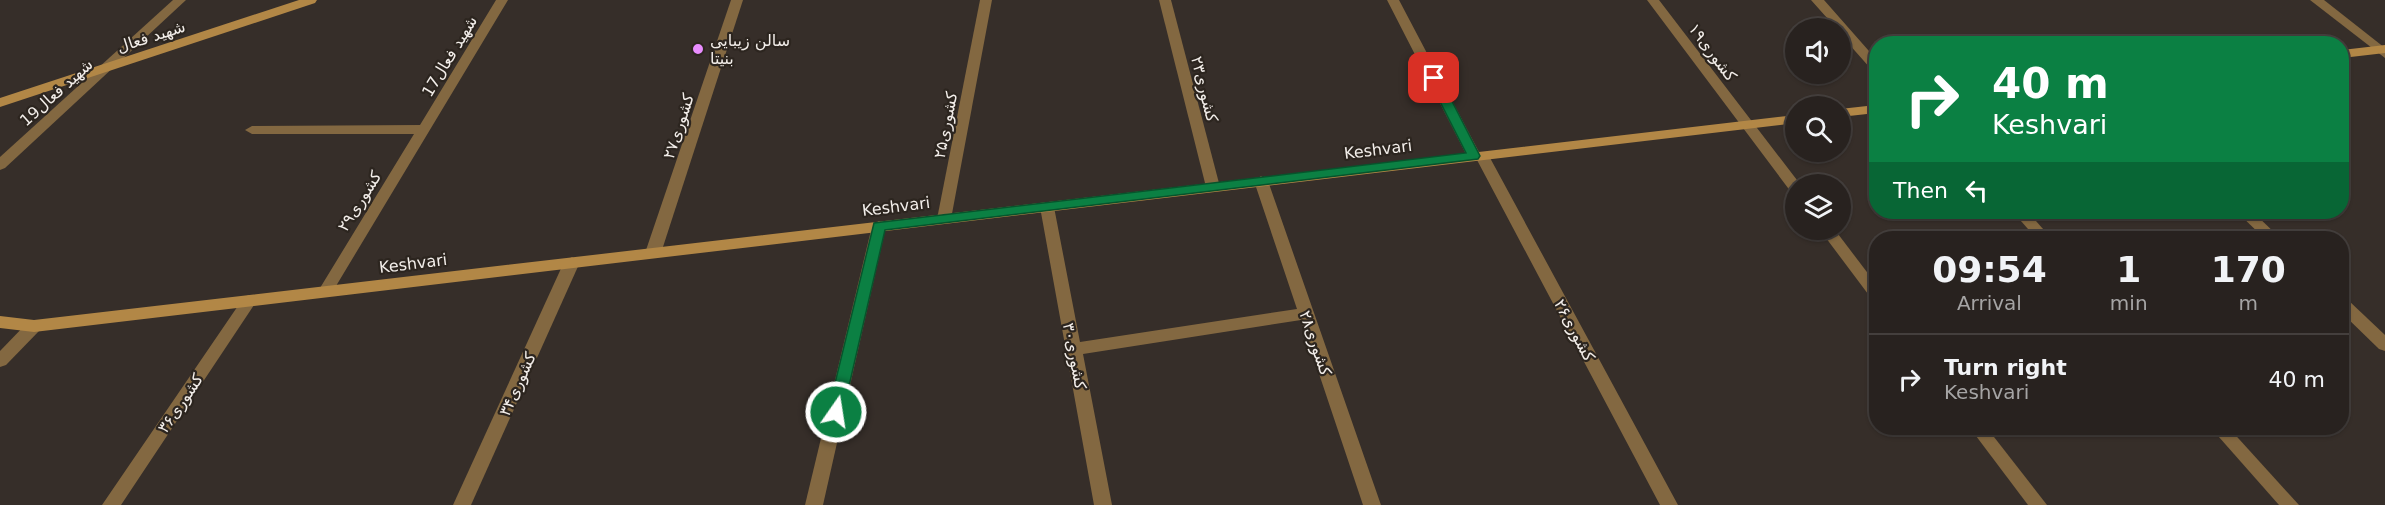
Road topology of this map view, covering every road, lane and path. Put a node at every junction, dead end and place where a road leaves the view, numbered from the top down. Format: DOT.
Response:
graph roads {
  1 [pos="180,0"];
  2 [pos="311,0"];
  3 [pos="502,0"];
  4 [pos="986,0"];
  5 [pos="1165,0"];
  6 [pos="1393,0"];
  7 [pos="1653,0"];
  8 [pos="1817,0"];
  9 [pos="2316,0"];
  10 [pos="736,5"];
  11 [pos="2383,51"];
  12 [pos="2349,53"];
  13 [pos="1869,58"];
  14 [pos="108,67"];
  15 [pos="0,102"];
  16 [pos="1869,110"];
  17 [pos="1851,112"];
  18 [pos="1785,120"];
  19 [pos="1746,124"];
  20 [pos="425,129"];
  21 [pos="252,130"];
  22 [pos="1478,156"];
  23 [pos="0,165"];
  24 [pos="1785,175"];
  25 [pos="1261,181"];
  26 [pos="1213,187"];
  27 [pos="1047,207"];
  28 [pos="944,219"];
  29 [pos="2026,219"];
  30 [pos="2252,219"];
  31 [pos="879,226"];
  32 [pos="2038,231"];
  33 [pos="2265,231"];
  34 [pos="1835,240"];
  35 [pos="653,253"];
  36 [pos="572,262"];
  37 [pos="1869,285"];
  38 [pos="325,292"];
  39 [pos="249,301"];
  40 [pos="2349,311"];
  41 [pos="1306,313"];
  42 [pos="0,322"];
  43 [pos="34,326"];
  44 [pos="2385,345"];
  45 [pos="1074,350"];
  46 [pos="0,361"];
  47 [pos="1983,435"];
  48 [pos="2225,435"];
  49 [pos="111,505"];
  50 [pos="462,505"];
  51 [pos="814,505"];
  52 [pos="1103,505"];
  53 [pos="1372,505"];
  54 [pos="1669,505"];
  55 [pos="2038,505"];
  56 [pos="2290,505"];
  1 -- 14 [label="street, 19شهید فعال"];
  2 -- 14 [label="street, شهید فعال"];
  3 -- 20 [label="street, 17شهید فعال"];
  4 -- 28 [label="street, کشوری۲۵"];
  5 -- 26 [label="street, کشوری۲۳"];
  6 -- 22 [label="street, کشوری۲۶"];
  7 -- 19 [label="street, ۱۹کشوری"];
  8 -- 13 [label="street"];
  9 -- 11 [label="street"];
  10 -- 35 [label="street, کشوری۲۷"];
  11 -- 12 [label="street"];
  14 -- 15 [label="street, شهید فعال"];
  14 -- 23 [label="street, 19شهید فعال"];
  16 -- 17 [label="street"];
  18 -- 19 [label="street, Keshvari"];
  19 -- 22 [label="street, Keshvari"];
  19 -- 24 [label="street, ۱۹کشوری"];
  20 -- 21 [label="street"];
  20 -- 38 [label="street, کشوری۲۹"];
  22 -- 25 [label="street, Keshvari"];
  22 -- 54 [label="street, کشوری۲۶"];
  25 -- 26 [label="street, Keshvari"];
  25 -- 41 [label="street, کشوری۲۸"];
  26 -- 27 [label="street, Keshvari"];
  27 -- 28 [label="street, Keshvari"];
  27 -- 45 [label="street, کشوری۳۰"];
  28 -- 31 [label="street, Keshvari"];
  29 -- 32 [label="street"];
  30 -- 33 [label="street"];
  31 -- 35 [label="street, Keshvari"];
  31 -- 51 [label="street"];
  34 -- 37 [label="street"];
  35 -- 36 [label="street, Keshvari"];
  36 -- 38 [label="street, Keshvari"];
  36 -- 50 [label="street, کشوری۳۴"];
  38 -- 39 [label="street, Keshvari"];
  39 -- 43 [label="street, Keshvari"];
  39 -- 49 [label="street, کشوری۳۶"];
  40 -- 44 [label="street"];
  41 -- 45 [label="street"];
  41 -- 53 [label="street, کشوری۲۸"];
  42 -- 43 [label="street, Keshvari"];
  43 -- 46 [label="street"];
  45 -- 52 [label="street, کشوری۳۰"];
  47 -- 55 [label="street"];
  48 -- 56 [label="street"];
}
